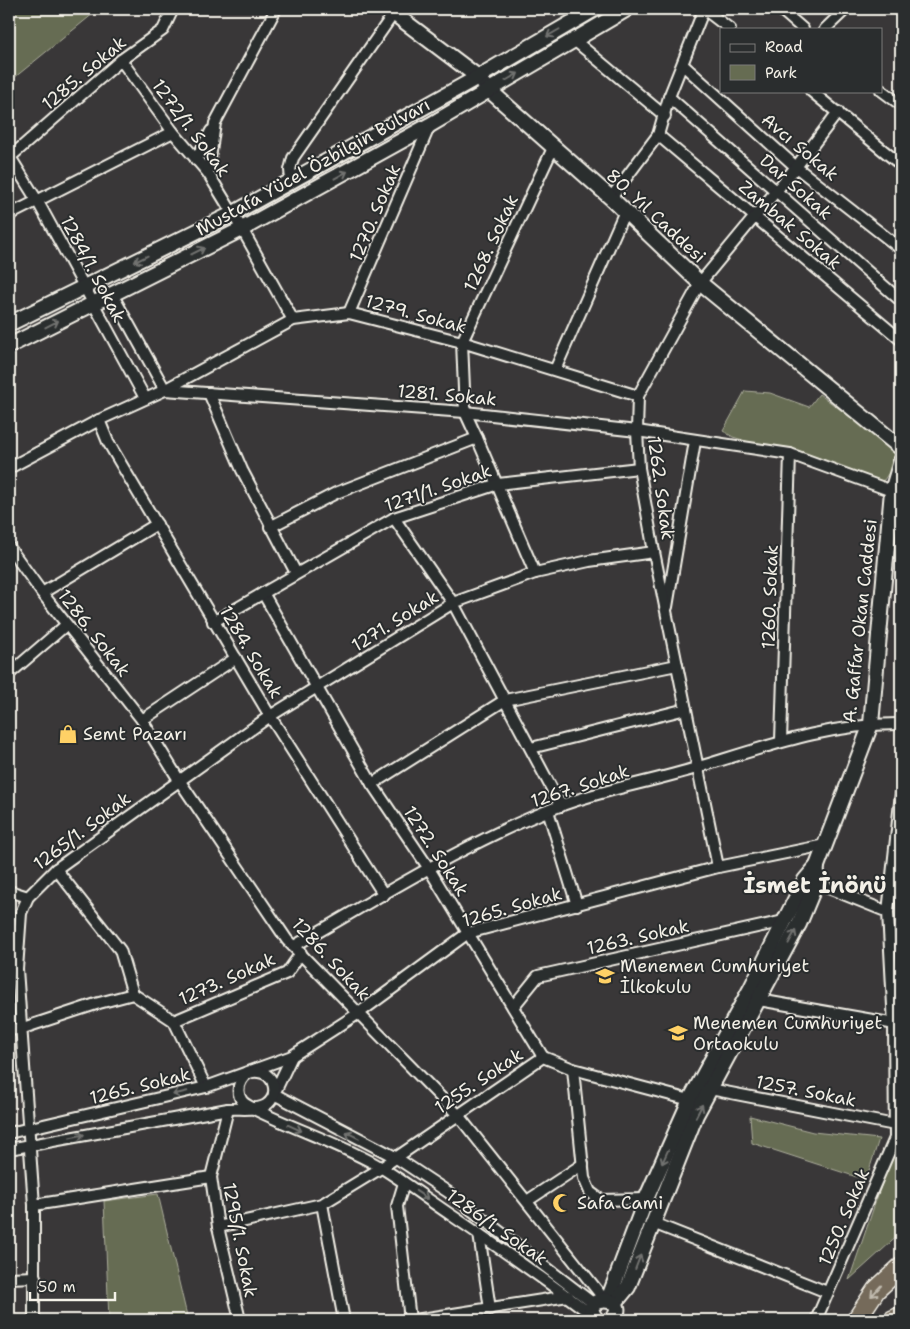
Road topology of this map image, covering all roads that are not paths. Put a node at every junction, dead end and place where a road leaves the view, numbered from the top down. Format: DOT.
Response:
graph roads {
  1 [pos="173,9"];
  2 [pos="276,9"];
  3 [pos="595,9"];
  4 [pos="627,9"];
  5 [pos="704,9"];
  6 [pos="780,9"];
  7 [pos="846,9"];
  8 [pos="394,10"];
  9 [pos="729,28"];
  10 [pos="802,28"];
  11 [pos="826,28"];
  12 [pos="574,40"];
  13 [pos="120,60"];
  14 [pos="683,65"];
  15 [pos="478,77"];
  16 [pos="489,90"];
  17 [pos="882,91"];
  18 [pos="813,92"];
  19 [pos="668,97"];
  20 [pos="901,105"];
  21 [pos="838,112"];
  22 [pos="665,116"];
  23 [pos="215,123"];
  24 [pos="430,125"];
  25 [pos="173,132"];
  26 [pos="658,135"];
  27 [pos="553,148"];
  28 [pos="9,157"];
  29 [pos="196,160"];
  30 [pos="901,165"];
  31 [pos="796,167"];
  32 [pos="208,173"];
  33 [pos="291,180"];
  34 [pos="777,191"];
  35 [pos="611,198"];
  36 [pos="38,202"];
  37 [pos="625,211"];
  38 [pos="232,214"];
  39 [pos="9,215"];
  40 [pos="754,216"];
  41 [pos="242,229"];
  42 [pos="901,249"];
  43 [pos="700,283"];
  44 [pos="84,287"];
  45 [pos="112,294"];
  46 [pos="901,301"];
  47 [pos="93,304"];
  48 [pos="350,313"];
  49 [pos="293,320"];
  50 [pos="9,324"];
  51 [pos="901,340"];
  52 [pos="462,342"];
  53 [pos="9,346"];
  54 [pos="555,370"];
  55 [pos="166,390"];
  56 [pos="209,393"];
  57 [pos="638,396"];
  58 [pos="145,398"];
  59 [pos="465,412"];
  60 [pos="99,420"];
  61 [pos="637,431"];
  62 [pos="478,438"];
  63 [pos="694,441"];
  64 [pos="901,448"];
  65 [pos="790,454"];
  66 [pos="901,461"];
  67 [pos="9,468"];
  68 [pos="639,468"];
  69 [pos="498,484"];
  70 [pos="892,491"];
  71 [pos="394,518"];
  72 [pos="157,524"];
  73 [pos="270,527"];
  74 [pos="10,552"];
  75 [pos="654,552"];
  76 [pos="296,573"];
  77 [pos="535,573"];
  78 [pos="42,593"];
  79 [pos="263,593"];
  80 [pos="453,603"];
  81 [pos="666,613"];
  82 [pos="213,622"];
  83 [pos="66,625"];
  84 [pos="236,658"];
  85 [pos="677,665"];
  86 [pos="9,674"];
  87 [pos="319,687"];
  88 [pos="505,700"];
  89 [pos="686,709"];
  90 [pos="270,716"];
  91 [pos="142,720"];
  92 [pos="871,724"];
  93 [pos="901,724"];
  94 [pos="782,740"];
  95 [pos="531,748"];
  96 [pos="698,768"];
  97 [pos="179,780"];
  98 [pos="372,784"];
  99 [pos="901,793"];
  100 [pos="560,806"];
  101 [pos="548,811"];
  102 [pos="825,845"];
  103 [pos="817,866"];
  104 [pos="428,867"];
  105 [pos="718,867"];
  106 [pos="56,869"];
  107 [pos="816,883"];
  108 [pos="9,891"];
  109 [pos="384,895"];
  110 [pos="28,897"];
  111 [pos="577,905"];
  112 [pos="888,912"];
  113 [pos="784,921"];
  114 [pos="468,933"];
  115 [pos="297,949"];
  116 [pos="134,994"];
  117 [pos="759,1000"];
  118 [pos="513,1006"];
  119 [pos="359,1013"];
  120 [pos="174,1021"];
  121 [pos="898,1025"];
  122 [pos="23,1028"];
  123 [pos="9,1030"];
  124 [pos="292,1056"];
  125 [pos="543,1057"];
  126 [pos="573,1069"];
  127 [pos="252,1072"];
  128 [pos="206,1087"];
  129 [pos="710,1089"];
  130 [pos="274,1094"];
  131 [pos="690,1100"];
  132 [pos="252,1107"];
  133 [pos="228,1109"];
  134 [pos="458,1115"];
  135 [pos="895,1125"];
  136 [pos="27,1130"];
  137 [pos="9,1133"];
  138 [pos="30,1145"];
  139 [pos="9,1149"];
  140 [pos="395,1157"];
  141 [pos="583,1164"];
  142 [pos="381,1168"];
  143 [pos="211,1177"];
  144 [pos="404,1183"];
  145 [pos="646,1199"];
  146 [pos="527,1201"];
  147 [pos="322,1204"];
  148 [pos="34,1205"];
  149 [pos="652,1222"];
  150 [pos="218,1227"];
  151 [pos="479,1234"];
  152 [pos="901,1267"];
  153 [pos="35,1277"];
  154 [pos="9,1278"];
  155 [pos="827,1292"];
  156 [pos="568,1296"];
  157 [pos="490,1309"];
  158 [pos="605,1312"];
  159 [pos="901,1316"];
  160 [pos="34,1320"];
  161 [pos="240,1320"];
  162 [pos="344,1320"];
  163 [pos="410,1320"];
  164 [pos="415,1320"];
  165 [pos="816,1320"];
  166 [pos="856,1320"];
  167 [pos="892,1320"];
  1 -- 13 [label="street, 1285. Sokak"];
  2 -- 23 [label="street"];
  3 -- 15 [label="street, Mustafa Yücel Özbilgin Bulvarı, one-way"];
  4 -- 12 [label="street, Mustafa Yücel Özbilgin Bulvarı"];
  5 -- 9 [label="street"];
  5 -- 14 [label="street"];
  6 -- 10 [label="street"];
  7 -- 11 [label="street"];
  8 -- 15 [label="street, 80. Yıl Caddesi"];
  8 -- 33 [label="street"];
  16 -- 12 [label="street, Mustafa Yücel Özbilgin Bulvarı, one-way"];
  12 -- 22 [label="street"];
  13 -- 25 [label="street, 1272/1. Sokak"];
  13 -- 28 [label="street, 1285. Sokak"];
  14 -- 19 [label="street"];
  14 -- 31 [label="street, Avcı Sokak"];
  15 -- 16 [label="street, 80. Yıl Caddesi"];
  15 -- 33 [label="street, Mustafa Yücel Özbilgin Bulvarı"];
  16 -- 24 [label="street, Mustafa Yücel Özbilgin Bulvarı"];
  16 -- 27 [label="street, 80. Yıl Caddesi"];
  17 -- 20 [label="street"];
  18 -- 21 [label="street"];
  19 -- 22 [label="street"];
  19 -- 34 [label="street, Dar Sokak"];
  21 -- 30 [label="street"];
  21 -- 31 [label="street, 1262. Sokak"];
  22 -- 26 [label="street"];
  23 -- 29 [label="street"];
  23 -- 32 [label="street"];
  41 -- 24 [label="street, Mustafa Yücel Özbilgin Bulvarı, one-way"];
  24 -- 48 [label="street, 1270. Sokak"];
  25 -- 29 [label="street, 1272/1. Sokak"];
  25 -- 36 [label="street"];
  26 -- 35 [label="street"];
  26 -- 40 [label="street, Zambak Sokak"];
  27 -- 35 [label="street, 80. Yıl Caddesi"];
  27 -- 52 [label="street, 1268. Sokak"];
  28 -- 36 [label="street, 1284/1. Sokak"];
  29 -- 32 [label="street, 1272/1. Sokak"];
  31 -- 34 [label="street, 1262. Sokak"];
  31 -- 42 [label="street, Avcı Sokak"];
  32 -- 38 [label="street, 1272/1. Sokak"];
  33 -- 38 [label="street, Mustafa Yücel Özbilgin Bulvarı"];
  34 -- 40 [label="street, 1262. Sokak"];
  34 -- 46 [label="street, Dar Sokak"];
  35 -- 37 [label="street, 80. Yıl Caddesi"];
  36 -- 39 [label="street"];
  36 -- 44 [label="street, 1284/1. Sokak"];
  37 -- 43 [label="street, 80. Yıl Caddesi"];
  37 -- 54 [label="street"];
  38 -- 41 [label="street, 1272/1. Sokak"];
  38 -- 44 [label="street, Mustafa Yücel Özbilgin Bulvarı, one-way"];
  40 -- 43 [label="street, 1262. Sokak"];
  40 -- 51 [label="street, Zambak Sokak"];
  45 -- 41 [label="street, Mustafa Yücel Özbilgin Bulvarı, one-way"];
  41 -- 49 [label="street, 1272/1. Sokak"];
  43 -- 57 [label="street, 1262. Sokak"];
  43 -- 64 [label="street, 80. Yıl Caddesi"];
  44 -- 47 [label="street, 1284/1. Sokak"];
  44 -- 50 [label="street, Mustafa Yücel Özbilgin Bulvarı"];
  45 -- 47 [label="street, Mustafa Yücel Özbilgin Bulvarı"];
  45 -- 55 [label="street"];
  53 -- 47 [label="street, Mustafa Yücel Özbilgin Bulvarı, one-way"];
  47 -- 58 [label="street, 1284/1. Sokak"];
  48 -- 49 [label="street, 1279. Sokak"];
  48 -- 52 [label="street, 1279. Sokak"];
  49 -- 55 [label="street, 1279. Sokak"];
  52 -- 54 [label="street, 1279. Sokak"];
  52 -- 59 [label="street, 1268. Sokak"];
  54 -- 57 [label="street, 1279. Sokak"];
  55 -- 56 [label="street, 1281. Sokak"];
  55 -- 58 [label="street, 1281. Sokak"];
  56 -- 59 [label="street, 1281. Sokak"];
  56 -- 73 [label="street"];
  57 -- 61 [label="street, 1262. Sokak"];
  58 -- 60 [label="street, 1281. Sokak"];
  59 -- 61 [label="street, 1281. Sokak"];
  59 -- 62 [label="street"];
  60 -- 67 [label="street, 1281. Sokak"];
  60 -- 72 [label="street, 1284. Sokak"];
  61 -- 63 [label="street, 1281. Sokak"];
  61 -- 68 [label="street, 1262. Sokak"];
  62 -- 69 [label="street"];
  62 -- 73 [label="street"];
  63 -- 65 [label="street, 1281. Sokak"];
  63 -- 81 [label="street"];
  65 -- 70 [label="street, 1281. Sokak"];
  65 -- 94 [label="street, 1260. Sokak"];
  66 -- 70 [label="street, A. Gaffar Okan Caddesi"];
  68 -- 69 [label="street, 1271/1. Sokak"];
  68 -- 75 [label="street, 1262. Sokak"];
  69 -- 71 [label="street, 1271/1. Sokak"];
  69 -- 77 [label="street"];
  70 -- 92 [label="street, A. Gaffar Okan Caddesi"];
  71 -- 76 [label="street, 1271/1. Sokak"];
  71 -- 80 [label="street"];
  72 -- 78 [label="street"];
  72 -- 82 [label="street, 1284. Sokak"];
  73 -- 76 [label="street"];
  74 -- 78 [label="street, 1286. Sokak"];
  75 -- 77 [label="street, 1271. Sokak"];
  75 -- 81 [label="street, 1262. Sokak"];
  76 -- 79 [label="street, 1271/1. Sokak"];
  77 -- 80 [label="street, 1271. Sokak"];
  78 -- 83 [label="street, 1286. Sokak"];
  79 -- 82 [label="street, 1271/1. Sokak"];
  79 -- 87 [label="street, 1272. Sokak"];
  80 -- 87 [label="street, 1271. Sokak"];
  80 -- 88 [label="street"];
  81 -- 85 [label="street, 1262. Sokak"];
  82 -- 84 [label="street, 1284. Sokak"];
  83 -- 86 [label="street"];
  83 -- 91 [label="street, 1286. Sokak"];
  84 -- 90 [label="street, 1284. Sokak"];
  84 -- 91 [label="street"];
  85 -- 88 [label="street"];
  85 -- 89 [label="street, 1262. Sokak"];
  87 -- 90 [label="street, 1271. Sokak"];
  87 -- 98 [label="street, 1272. Sokak"];
  88 -- 95 [label="street"];
  88 -- 98 [label="street"];
  89 -- 95 [label="street"];
  89 -- 96 [label="street, 1262. Sokak"];
  90 -- 97 [label="street, 1271. Sokak"];
  90 -- 109 [label="street, 1284. Sokak"];
  91 -- 97 [label="street, 1286. Sokak"];
  92 -- 93 [label="street, 1267. Sokak"];
  92 -- 94 [label="street, 1267. Sokak"];
  92 -- 102 [label="street, A. Gaffar Okan Caddesi"];
  94 -- 96 [label="street, 1267. Sokak"];
  95 -- 100 [label="street"];
  96 -- 100 [label="street, 1267. Sokak"];
  96 -- 105 [label="street, 1262. Sokak"];
  97 -- 106 [label="street, 1265/1. Sokak"];
  97 -- 115 [label="street, 1286. Sokak"];
  98 -- 104 [label="street, 1272. Sokak"];
  99 -- 112 [label="street, 1250. Sokak"];
  100 -- 101 [label="street, 1267. Sokak"];
  101 -- 104 [label="street, 1267. Sokak"];
  101 -- 111 [label="street"];
  102 -- 103 [label="street, A. Gaffar Okan Caddesi"];
  102 -- 105 [label="street, 1265. Sokak"];
  103 -- 107 [label="street, A. Gaffar Okan Caddesi"];
  103 -- 113 [label="street, A. Gaffar Okan Caddesi"];
  104 -- 109 [label="street, 1267. Sokak"];
  104 -- 114 [label="street, 1272. Sokak"];
  105 -- 111 [label="street, 1265. Sokak"];
  106 -- 110 [label="street, 1265/1. Sokak"];
  106 -- 116 [label="street"];
  107 -- 112 [label="street"];
  117 -- 107 [label="street, A. Gaffar Okan Caddesi, one-way"];
  108 -- 110 [label="street"];
  109 -- 115 [label="street, 1267. Sokak"];
  110 -- 122 [label="street, 1265/1. Sokak"];
  111 -- 114 [label="street, 1265. Sokak"];
  112 -- 121 [label="street, 1250. Sokak"];
  113 -- 118 [label="street, 1263. Sokak"];
  113 -- 131 [label="street, A. Gaffar Okan Caddesi"];
  114 -- 118 [label="street, 1272. Sokak"];
  114 -- 119 [label="street, 1265. Sokak"];
  115 -- 119 [label="street, 1286. Sokak"];
  115 -- 120 [label="street, 1273. Sokak"];
  116 -- 120 [label="street, 1273. Sokak"];
  116 -- 122 [label="street"];
  117 -- 121 [label="street"];
  117 -- 129 [label="street, A. Gaffar Okan Caddesi"];
  118 -- 125 [label="street, 1272. Sokak"];
  119 -- 124 [label="street, 1265. Sokak"];
  119 -- 134 [label="street, 1286. Sokak"];
  120 -- 128 [label="street"];
  121 -- 135 [label="street, 1250. Sokak"];
  122 -- 123 [label="street"];
  122 -- 136 [label="street, 1265/1. Sokak"];
  124 -- 127 [label="street, 1265. Sokak"];
  124 -- 130 [label="street"];
  125 -- 126 [label="street, 1255. Sokak"];
  125 -- 134 [label="street, 1255. Sokak"];
  126 -- 131 [label="street, 1255. Sokak"];
  126 -- 141 [label="street"];
  127 -- 128 [label="street, 1265. Sokak"];
  127 -- 130 [label="street"];
  127 -- 132 [label="street"];
  128 -- 136 [label="street, 1265. Sokak, one-way"];
  129 -- 135 [label="street, 1257. Sokak"];
  149 -- 129 [label="street, A. Gaffar Okan Caddesi, one-way"];
  130 -- 132 [label="street"];
  140 -- 130 [label="street, one-way"];
  131 -- 145 [label="street, A. Gaffar Okan Caddesi, one-way"];
  132 -- 133 [label="street, 1265. Sokak"];
  132 -- 142 [label="street, one-way"];
  138 -- 133 [label="street, 1265. Sokak, one-way"];
  133 -- 143 [label="street, 1295/1. Sokak"];
  134 -- 140 [label="street, 1255. Sokak"];
  134 -- 146 [label="street, 1286. Sokak"];
  135 -- 155 [label="street, 1250. Sokak"];
  136 -- 137 [label="street, 1265. Sokak"];
  136 -- 138 [label="street, 1265/1. Sokak"];
  138 -- 139 [label="street, 1265. Sokak"];
  138 -- 148 [label="street, 1265/1. Sokak"];
  140 -- 142 [label="street, 1255. Sokak"];
  140 -- 158 [label="street, 1286/1. Sokak"];
  141 -- 145 [label="street"];
  141 -- 146 [label="street"];
  142 -- 144 [label="street, 1286/1. Sokak"];
  142 -- 147 [label="street, 1255. Sokak"];
  143 -- 148 [label="street"];
  143 -- 150 [label="street, 1295/1. Sokak"];
  144 -- 151 [label="street, 1286/1. Sokak, one-way"];
  144 -- 163 [label="street"];
  145 -- 158 [label="street, A. Gaffar Okan Caddesi"];
  146 -- 158 [label="street, 1286. Sokak"];
  147 -- 150 [label="street, 1255. Sokak"];
  147 -- 162 [label="street"];
  148 -- 153 [label="street, 1265/1. Sokak"];
  149 -- 155 [label="street"];
  158 -- 149 [label="street, A. Gaffar Okan Caddesi, one-way"];
  150 -- 161 [label="street, 1295/1. Sokak"];
  151 -- 156 [label="street, 1286/1. Sokak"];
  151 -- 157 [label="street"];
  152 -- 166 [label="highway, one-way"];
  153 -- 154 [label="street"];
  153 -- 160 [label="street, 1265/1. Sokak"];
  155 -- 165 [label="street, 1250. Sokak"];
  156 -- 157 [label="street"];
  156 -- 158 [label="street, 1286/1. Sokak"];
  157 -- 164 [label="street"];
  159 -- 167 [label="highway"];
}
